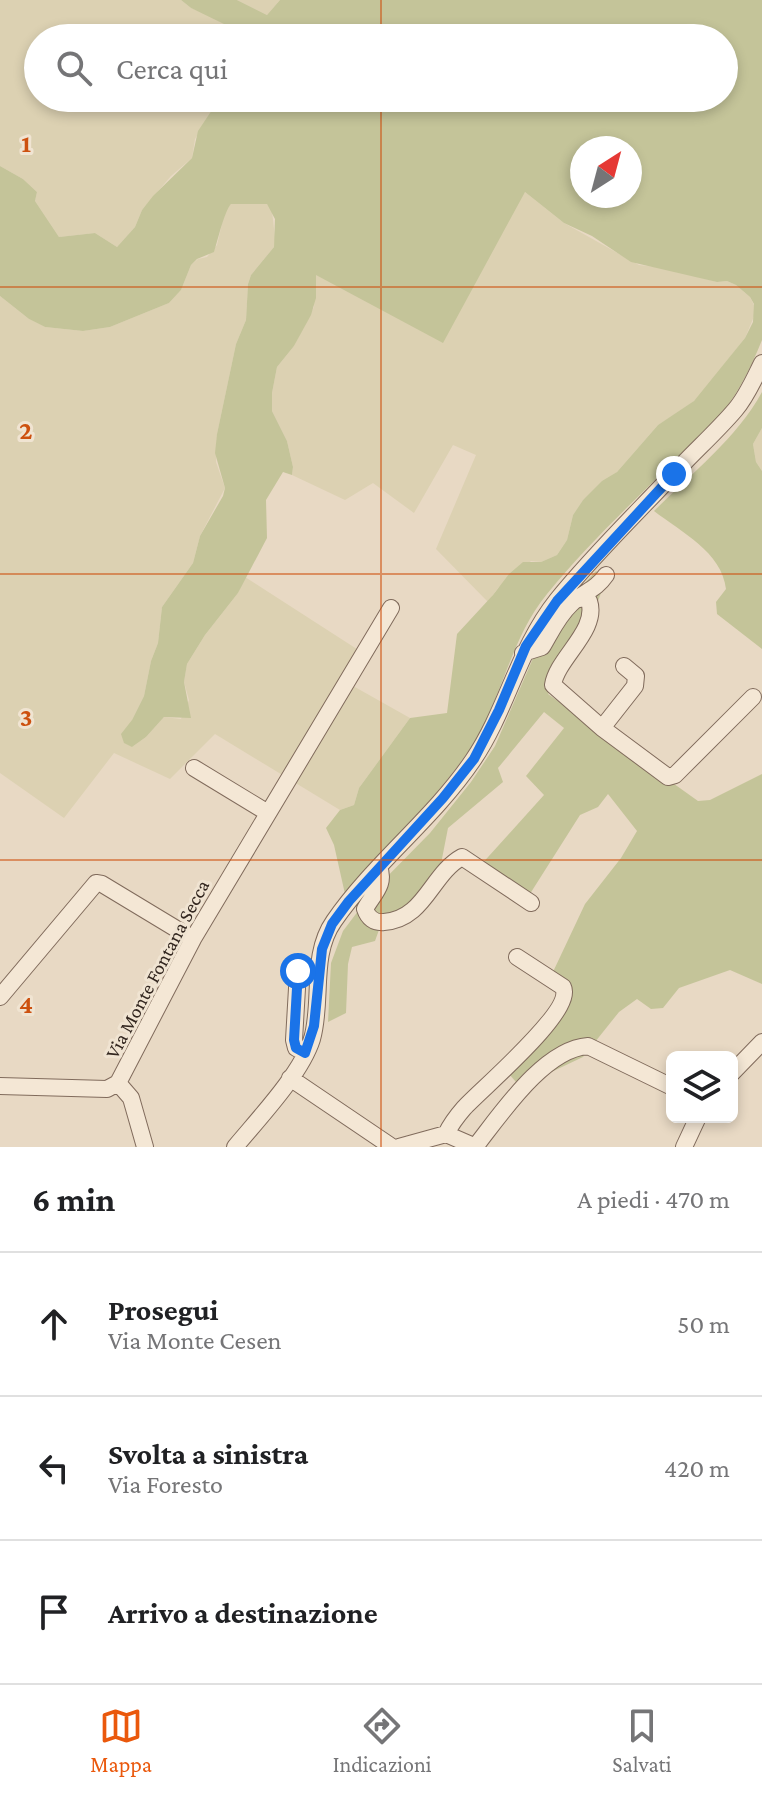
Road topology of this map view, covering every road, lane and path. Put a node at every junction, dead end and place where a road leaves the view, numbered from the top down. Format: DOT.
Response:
graph roads {
  1 [pos="762,363"];
  2 [pos="606,575"];
  3 [pos="575,600"];
  4 [pos="391,608"];
  5 [pos="523,653"];
  6 [pos="624,666"];
  7 [pos="753,697"];
  8 [pos="602,728"];
  9 [pos="194,768"];
  10 [pos="268,813"];
  11 [pos="379,867"];
  12 [pos="531,903"];
  13 [pos="193,939"];
  14 [pos="517,957"];
  15 [pos="298,971"];
  16 [pos="0,997"];
  17 [pos="762,1042"];
  18 [pos="305,1053"];
  19 [pos="738,1067"];
  20 [pos="290,1078"];
  21 [pos="118,1083"];
  22 [pos="666,1084"];
  23 [pos="0,1086"];
  24 [pos="695,1123"];
  25 [pos="446,1134"];
  26 [pos="145,1147"];
  27 [pos="235,1147"];
  28 [pos="392,1147"];
  29 [pos="399,1147"];
  30 [pos="476,1147"];
  31 [pos="684,1147"];
  1 -- 5 [label="street"];
  2 -- 3 [label="street"];
  3 -- 5 [label="street"];
  3 -- 8 [label="street"];
  4 -- 10 [label="street, Via Monte Fontana Secca"];
  5 -- 11 [label="street"];
  6 -- 8 [label="street"];
  7 -- 8 [label="street"];
  9 -- 10 [label="street"];
  10 -- 13 [label="street, Via Monte Fontana Secca"];
  11 -- 12 [label="street"];
  11 -- 18 [label="street"];
  13 -- 16 [label="street"];
  13 -- 21 [label="street, Via Monte Fontana Secca"];
  14 -- 25 [label="street"];
  15 -- 18 [label="street"];
  17 -- 19 [label="street"];
  18 -- 20 [label="street"];
  20 -- 27 [label="street"];
  20 -- 28 [label="street"];
  21 -- 23 [label="street"];
  21 -- 26 [label="street, Via Monte Fontana Secca"];
  22 -- 30 [label="street"];
  24 -- 31 [label="street"];
  25 -- 29 [label="street"];
  25 -- 30 [label="street"];
}
